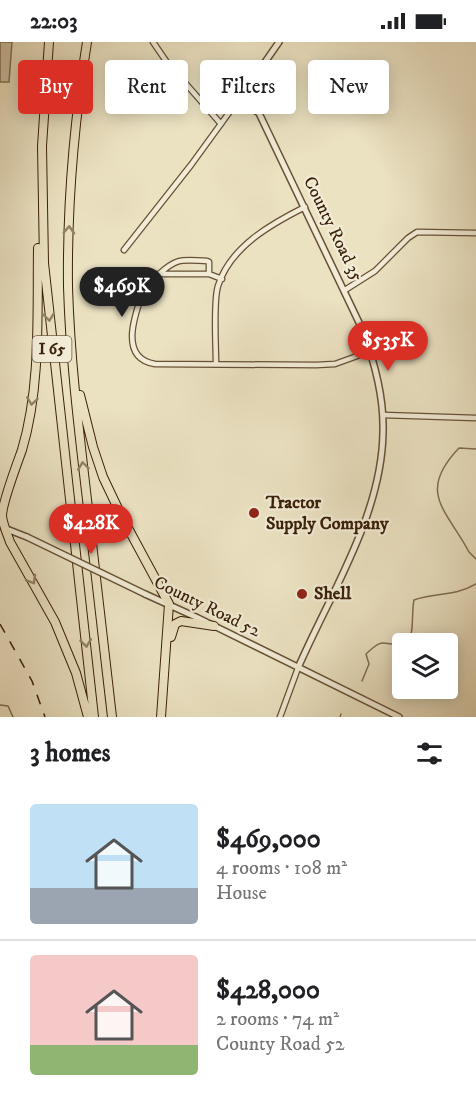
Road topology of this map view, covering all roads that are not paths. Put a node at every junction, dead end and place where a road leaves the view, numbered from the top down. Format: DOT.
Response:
graph roads {
  1 [pos="49,42"];
  2 [pos="87,42"];
  3 [pos="153,42"];
  4 [pos="279,42"];
  5 [pos="266,60"];
  6 [pos="228,114"];
  7 [pos="259,114"];
  8 [pos="221,124"];
  9 [pos="42,154"];
  10 [pos="305,207"];
  11 [pos="476,234"];
  12 [pos="124,250"];
  13 [pos="159,274"];
  14 [pos="209,274"];
  15 [pos="222,279"];
  16 [pos="345,290"];
  17 [pos="70,329"];
  18 [pos="370,351"];
  19 [pos="216,364"];
  20 [pos="383,415"];
  21 [pos="476,418"];
  22 [pos="1,530"];
  23 [pos="169,604"];
  24 [pos="214,626"];
  25 [pos="298,668"];
  26 [pos="164,688"];
  27 [pos="87,717"];
  28 [pos="94,717"];
  29 [pos="112,717"];
  30 [pos="161,717"];
  31 [pos="280,717"];
  32 [pos="399,717"];
  1 -- 9 [label="highway, I 65"];
  17 -- 2 [label="highway, I 65, one-way"];
  3 -- 8 [label="street"];
  4 -- 5 [label="street"];
  6 -- 8 [label="street"];
  7 -- 10 [label="street, County Road 35"];
  8 -- 12 [label="street"];
  9 -- 22 [label="highway, one-way"];
  9 -- 28 [label="highway, I 65, one-way"];
  10 -- 15 [label="street"];
  10 -- 16 [label="street, County Road 35"];
  11 -- 16 [label="street"];
  13 -- 14 [label="street"];
  13 -- 14 [label="street"];
  13 -- 19 [label="street"];
  14 -- 15 [label="street"];
  15 -- 19 [label="street"];
  16 -- 18 [label="street, County Road 35"];
  17 -- 23 [label="highway"];
  29 -- 17 [label="highway, I 65, one-way"];
  18 -- 19 [label="street"];
  18 -- 20 [label="street, County Road 35"];
  20 -- 21 [label="street"];
  20 -- 25 [label="street, County Road 35"];
  22 -- 23 [label="street, County Road 52, bridge"];
  22 -- 27 [label="highway, one-way"];
  23 -- 24 [label="street, County Road 52"];
  23 -- 26 [label="highway"];
  24 -- 25 [label="street, County Road 52"];
  24 -- 26 [label="highway"];
  25 -- 31 [label="street"];
  25 -- 32 [label="street, County Road 52"];
  26 -- 30 [label="highway"];
}
